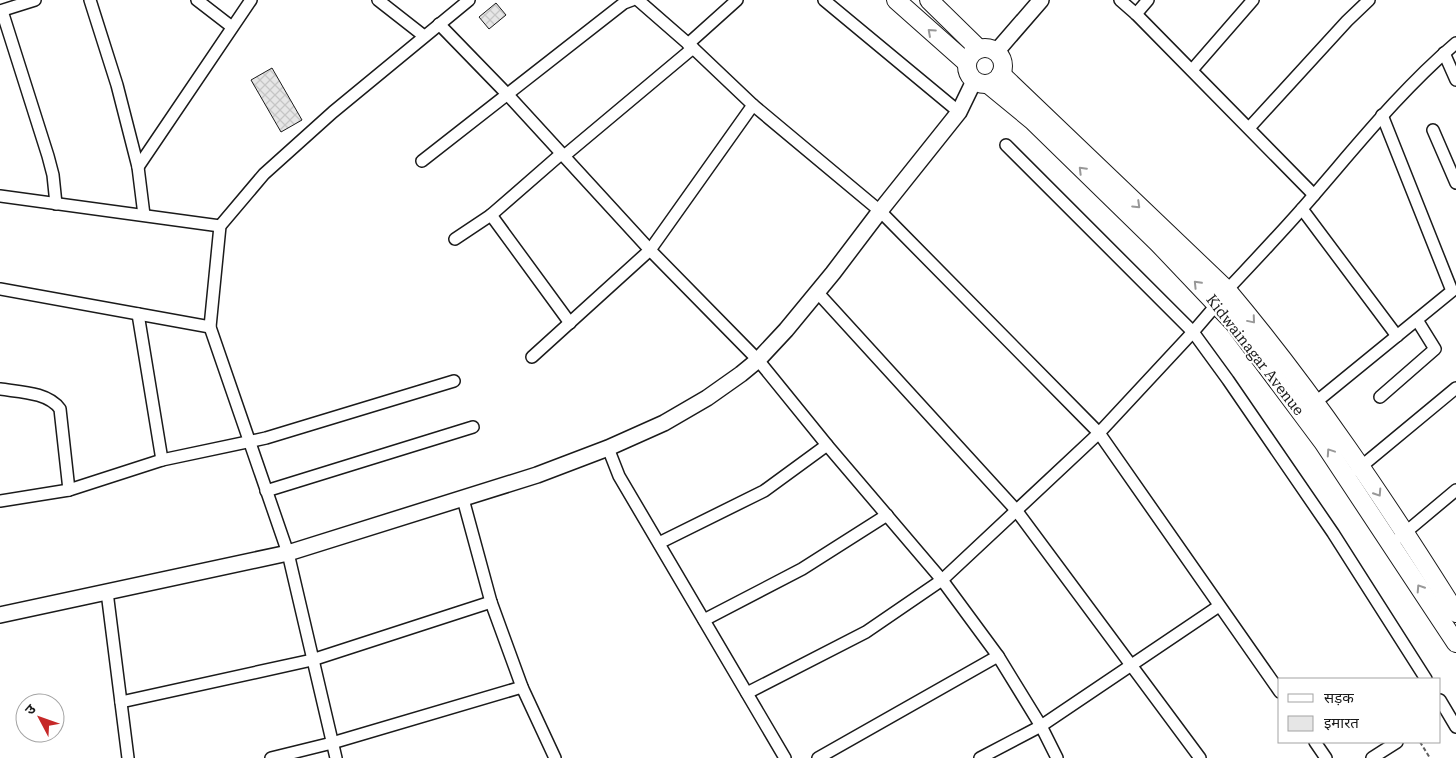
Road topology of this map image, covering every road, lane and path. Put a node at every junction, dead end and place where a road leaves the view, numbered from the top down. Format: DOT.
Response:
graph roads {
  1 [pos="35,0"];
  2 [pos="90,0"];
  3 [pos="197,0"];
  4 [pos="251,0"];
  5 [pos="378,0"];
  6 [pos="469,0"];
  7 [pos="632,0"];
  8 [pos="638,0"];
  9 [pos="737,0"];
  10 [pos="824,0"];
  11 [pos="896,0"];
  12 [pos="929,0"];
  13 [pos="1041,0"];
  14 [pos="1120,0"];
  15 [pos="1148,0"];
  16 [pos="1253,0"];
  17 [pos="1370,0"];
  18 [pos="1,11"];
  19 [pos="1136,14"];
  20 [pos="439,24"];
  21 [pos="232,27"];
  22 [pos="424,36"];
  23 [pos="1456,43"];
  24 [pos="690,46"];
  25 [pos="979,49"];
  26 [pos="996,52"];
  27 [pos="1444,53"];
  28 [pos="967,64"];
  29 [pos="1192,70"];
  30 [pos="988,79"];
  31 [pos="1456,80"];
  32 [pos="507,94"];
  33 [pos="753,105"];
  34 [pos="958,112"];
  35 [pos="1382,116"];
  36 [pos="1249,128"];
  37 [pos="1434,130"];
  38 [pos="1006,144"];
  39 [pos="562,155"];
  40 [pos="422,161"];
  41 [pos="138,166"];
  42 [pos="1456,182"];
  43 [pos="1314,195"];
  44 [pos="0,196"];
  45 [pos="56,204"];
  46 [pos="1302,209"];
  47 [pos="880,211"];
  48 [pos="144,215"];
  49 [pos="491,215"];
  50 [pos="220,226"];
  51 [pos="455,239"];
  52 [pos="650,250"];
  53 [pos="0,289"];
  54 [pos="818,293"];
  55 [pos="1454,295"];
  56 [pos="1222,297"];
  57 [pos="138,314"];
  58 [pos="1417,320"];
  59 [pos="570,323"];
  60 [pos="210,327"];
  61 [pos="1192,332"];
  62 [pos="1398,336"];
  63 [pos="532,357"];
  64 [pos="758,360"];
  65 [pos="454,381"];
  66 [pos="1456,388"];
  67 [pos="0,389"];
  68 [pos="1380,397"];
  69 [pos="1309,408"];
  70 [pos="473,428"];
  71 [pos="1099,433"];
  72 [pos="249,442"];
  73 [pos="827,445"];
  74 [pos="608,448"];
  75 [pos="162,460"];
  76 [pos="1361,467"];
  77 [pos="1347,477"];
  78 [pos="69,490"];
  79 [pos="1456,490"];
  80 [pos="266,491"];
  81 [pos="463,499"];
  82 [pos="0,501"];
  83 [pos="1016,510"];
  84 [pos="887,515"];
  85 [pos="1398,539"];
  86 [pos="659,543"];
  87 [pos="288,553"];
  88 [pos="942,580"];
  89 [pos="107,592"];
  90 [pos="491,602"];
  91 [pos="1219,606"];
  92 [pos="1450,608"];
  93 [pos="0,615"];
  94 [pos="704,620"];
  95 [pos="1456,644"];
  96 [pos="998,656"];
  97 [pos="312,660"];
  98 [pos="1132,665"];
  99 [pos="1425,678"];
  100 [pos="522,687"];
  101 [pos="1278,689"];
  102 [pos="747,693"];
  103 [pos="121,702"];
  104 [pos="1447,710"];
  105 [pos="1040,726"];
  106 [pos="1456,726"];
  107 [pos="332,743"];
  108 [pos="1316,743"];
  109 [pos="1396,743"];
  110 [pos="1421,743"];
  111 [pos="1378,756"];
  112 [pos="128,758"];
  113 [pos="271,758"];
  114 [pos="336,758"];
  115 [pos="555,758"];
  116 [pos="785,758"];
  117 [pos="818,758"];
  118 [pos="980,758"];
  119 [pos="1057,758"];
  120 [pos="1200,758"];
  121 [pos="1326,758"];
  122 [pos="1430,758"];
  1 -- 18 [label="street"];
  2 -- 41 [label="street"];
  3 -- 21 [label="street"];
  4 -- 21 [label="street"];
  5 -- 22 [label="street"];
  6 -- 20 [label="street"];
  7 -- 32 [label="street"];
  8 -- 24 [label="street"];
  9 -- 24 [label="street"];
  10 -- 34 [label="street"];
  28 -- 11 [label="main road, one-way"];
  12 -- 25 [label="main road"];
  13 -- 26 [label="street"];
  14 -- 19 [label="street"];
  15 -- 19 [label="street"];
  16 -- 29 [label="street"];
  17 -- 36 [label="street"];
  18 -- 45 [label="street"];
  19 -- 29 [label="street"];
  20 -- 22 [label="street"];
  20 -- 32 [label="street"];
  21 -- 41 [label="street"];
  22 -- 50 [label="street"];
  23 -- 27 [label="street"];
  24 -- 33 [label="street"];
  24 -- 39 [label="street"];
  25 -- 26 [label="main road"];
  25 -- 28 [label="main road"];
  26 -- 30 [label="main road"];
  27 -- 31 [label="street"];
  27 -- 35 [label="street"];
  28 -- 30 [label="main road"];
  29 -- 36 [label="street"];
  30 -- 34 [label="street"];
  30 -- 56 [label="main road, Kidwainagar Avenue"];
  32 -- 39 [label="street"];
  32 -- 40 [label="street"];
  33 -- 47 [label="street"];
  33 -- 52 [label="street"];
  34 -- 47 [label="street"];
  35 -- 43 [label="street"];
  35 -- 55 [label="street"];
  36 -- 43 [label="street"];
  37 -- 42 [label="street"];
  38 -- 61 [label="street"];
  39 -- 49 [label="street"];
  39 -- 52 [label="street"];
  41 -- 48 [label="street"];
  43 -- 46 [label="street"];
  44 -- 45 [label="street"];
  45 -- 48 [label="street"];
  46 -- 56 [label="street"];
  46 -- 62 [label="street"];
  47 -- 54 [label="street"];
  47 -- 71 [label="street"];
  48 -- 50 [label="street"];
  49 -- 51 [label="street"];
  49 -- 59 [label="street"];
  50 -- 60 [label="street"];
  52 -- 59 [label="street"];
  52 -- 64 [label="street"];
  53 -- 57 [label="street"];
  54 -- 64 [label="street"];
  54 -- 83 [label="street"];
  55 -- 58 [label="street"];
  56 -- 61 [label="street"];
  56 -- 69 [label="main road, Kidwainagar Avenue"];
  57 -- 60 [label="street"];
  57 -- 75 [label="street"];
  58 -- 62 [label="street"];
  58 -- 68 [label="street"];
  59 -- 63 [label="street"];
  60 -- 72 [label="street"];
  61 -- 71 [label="street"];
  61 -- 99 [label="street"];
  62 -- 69 [label="street"];
  64 -- 73 [label="street"];
  64 -- 74 [label="street"];
  65 -- 72 [label="street"];
  66 -- 76 [label="street"];
  67 -- 78 [label="street"];
  69 -- 76 [label="main road, Kidwainagar Avenue"];
  77 -- 69 [label="main road, Kidwainagar Avenue, one-way"];
  70 -- 80 [label="street"];
  71 -- 83 [label="street"];
  71 -- 91 [label="street"];
  72 -- 75 [label="street"];
  72 -- 80 [label="street"];
  73 -- 84 [label="street"];
  73 -- 86 [label="street"];
  74 -- 81 [label="street"];
  74 -- 86 [label="street"];
  75 -- 78 [label="street"];
  76 -- 77 [label="street"];
  76 -- 85 [label="main road, Kidwainagar Avenue, one-way"];
  77 -- 85 [label="main road, Kidwainagar Avenue"];
  78 -- 82 [label="street"];
  79 -- 85 [label="street"];
  80 -- 87 [label="street"];
  81 -- 87 [label="street"];
  81 -- 90 [label="street"];
  83 -- 88 [label="street"];
  83 -- 98 [label="street"];
  84 -- 88 [label="street"];
  84 -- 94 [label="street"];
  85 -- 92 [label="main road, Kidwainagar Avenue"];
  86 -- 94 [label="street"];
  87 -- 89 [label="street"];
  87 -- 97 [label="street"];
  88 -- 96 [label="street"];
  88 -- 102 [label="street"];
  89 -- 93 [label="street"];
  89 -- 103 [label="street"];
  90 -- 97 [label="street"];
  90 -- 100 [label="street"];
  91 -- 98 [label="street"];
  91 -- 101 [label="street"];
  92 -- 95 [label="main road, Kidwainagar Avenue"];
  94 -- 102 [label="street"];
  96 -- 105 [label="street"];
  96 -- 117 [label="street"];
  97 -- 103 [label="street"];
  97 -- 107 [label="street"];
  98 -- 105 [label="street"];
  98 -- 120 [label="street"];
  100 -- 107 [label="street"];
  100 -- 115 [label="street"];
  102 -- 116 [label="street"];
  103 -- 112 [label="street"];
  104 -- 106 [label="street"];
  105 -- 118 [label="street"];
  105 -- 119 [label="street"];
  107 -- 113 [label="street"];
  107 -- 114 [label="street"];
  108 -- 121 [label="street"];
  109 -- 111 [label="street"];
  110 -- 122 [label="path"];
}
